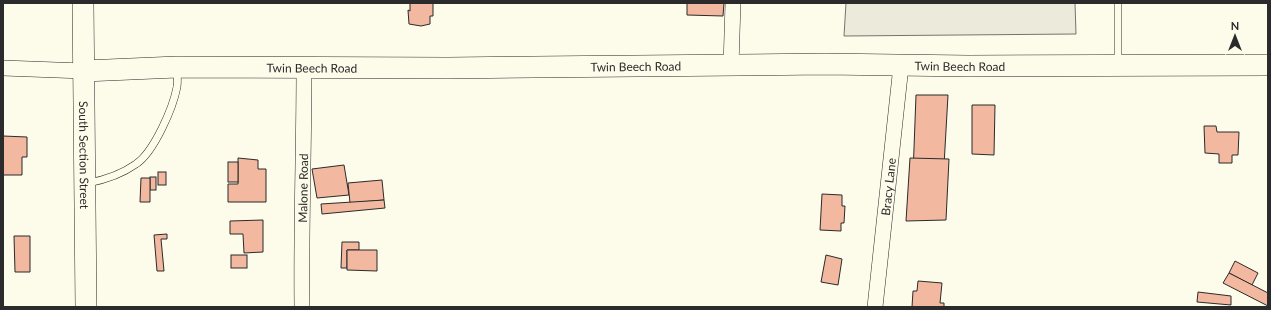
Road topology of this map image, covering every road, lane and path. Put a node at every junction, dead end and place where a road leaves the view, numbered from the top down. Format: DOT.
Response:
graph roads {
  1 [pos="83,3"];
  2 [pos="733,3"];
  3 [pos="1118,3"];
  4 [pos="1118,65"];
  5 [pos="1268,65"];
  6 [pos="731,66"];
  7 [pos="901,66"];
  8 [pos="177,67"];
  9 [pos="3,68"];
  10 [pos="304,68"];
  11 [pos="84,71"];
  12 [pos="85,183"];
  13 [pos="86,307"];
  14 [pos="302,307"];
  15 [pos="875,307"];
  1 -- 11 [label="street, South Section Street"];
  2 -- 6 [label="street"];
  3 -- 4 [label="lane"];
  4 -- 5 [label="street, Twin Beech Road"];
  4 -- 7 [label="street, Twin Beech Road"];
  6 -- 7 [label="street, Twin Beech Road"];
  6 -- 10 [label="street, Twin Beech Road"];
  7 -- 15 [label="street, Bracy Lane"];
  8 -- 10 [label="street, Twin Beech Road"];
  8 -- 11 [label="street, Twin Beech Road"];
  8 -- 12 [label="lane"];
  9 -- 11 [label="street, Twin Beech Road"];
  10 -- 14 [label="street, Malone Road"];
  11 -- 12 [label="street, South Section Street"];
  12 -- 13 [label="street, South Section Street"];
}
